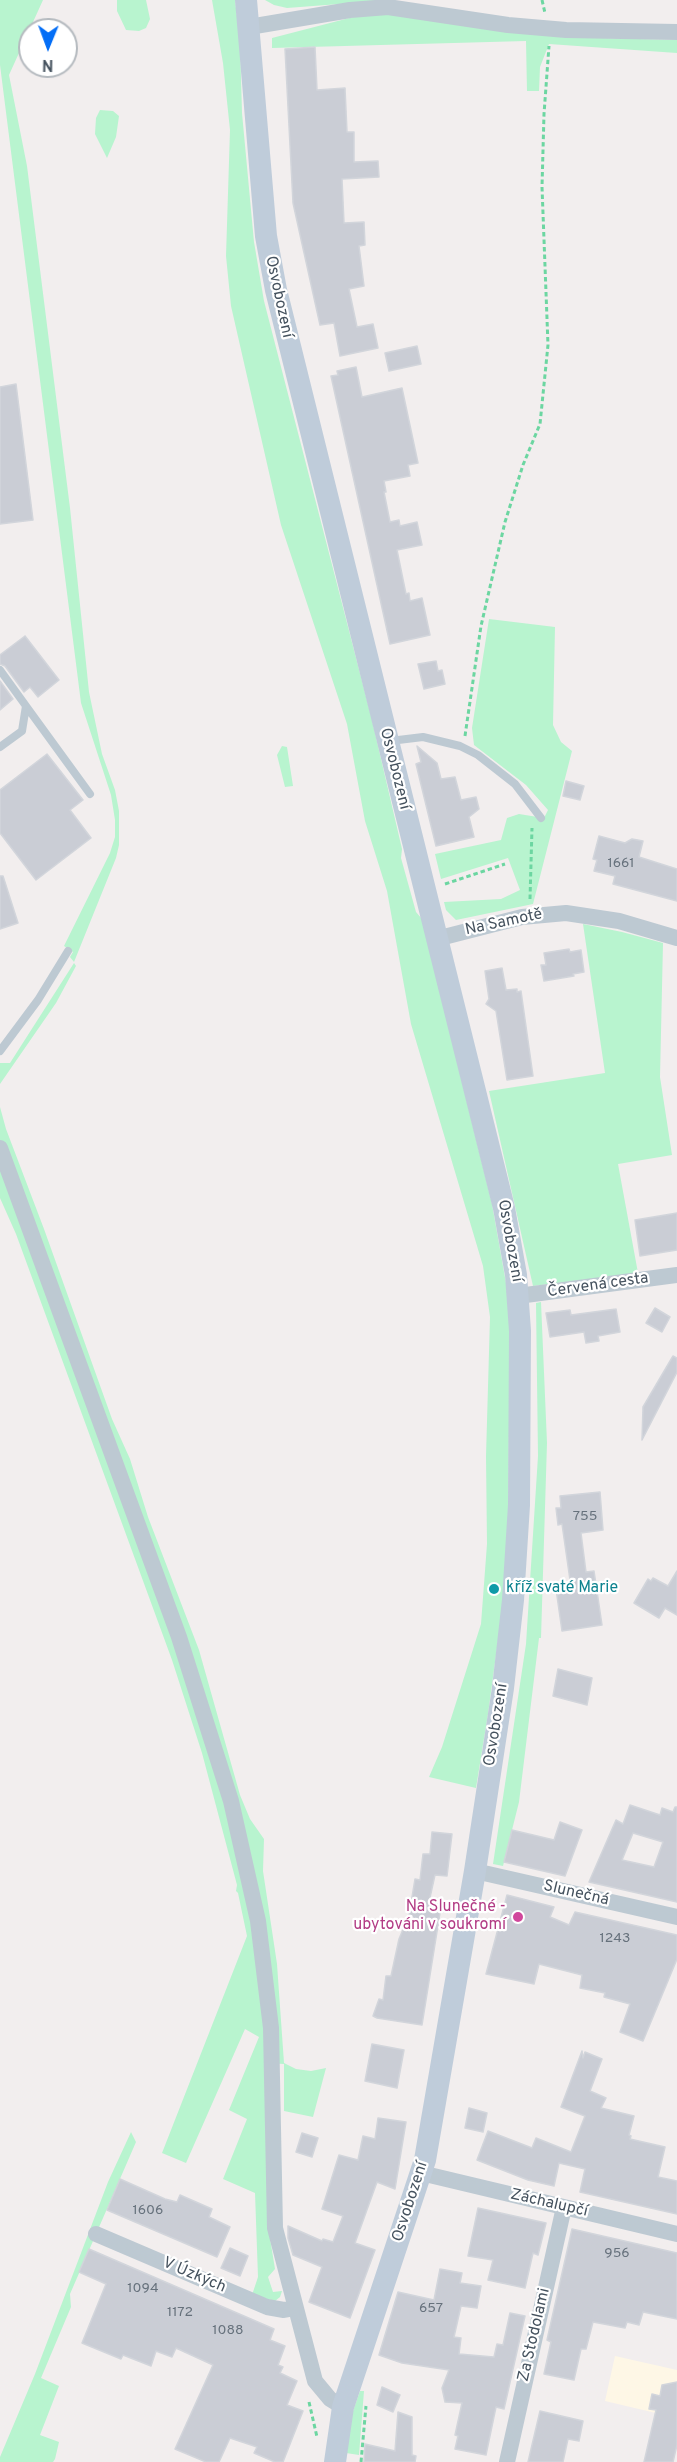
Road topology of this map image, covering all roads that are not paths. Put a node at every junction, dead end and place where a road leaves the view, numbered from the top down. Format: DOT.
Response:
graph roads {
  1 [pos="246,0"];
  2 [pos="249,27"];
  3 [pos="677,32"];
  4 [pos="0,670"];
  5 [pos="26,706"];
  6 [pos="387,742"];
  7 [pos="0,747"];
  8 [pos="90,794"];
  9 [pos="539,815"];
  10 [pos="677,938"];
  11 [pos="436,939"];
  12 [pos="68,951"];
  13 [pos="0,1051"];
  14 [pos="0,1148"];
  15 [pos="677,1275"];
  16 [pos="518,1296"];
  17 [pos="475,1871"];
  18 [pos="677,1917"];
  19 [pos="421,2173"];
  20 [pos="564,2207"];
  21 [pos="96,2234"];
  22 [pos="677,2234"];
  23 [pos="295,2308"];
  24 [pos="343,2407"];
  25 [pos="335,2462"];
  26 [pos="507,2462"];
  1 -- 2 [label="main road, Osvobození"];
  2 -- 3 [label="street"];
  2 -- 6 [label="main road, Osvobození"];
  4 -- 5 [label="lane"];
  5 -- 7 [label="lane"];
  5 -- 8 [label="lane"];
  6 -- 9 [label="lane"];
  6 -- 11 [label="main road, Osvobození"];
  10 -- 11 [label="street, Na Samotě"];
  11 -- 16 [label="main road, Osvobození"];
  12 -- 13 [label="lane"];
  14 -- 23 [label="street"];
  15 -- 16 [label="street, Červená cesta"];
  16 -- 17 [label="main road, Osvobození"];
  17 -- 18 [label="street, Slunečná"];
  17 -- 19 [label="main road, Osvobození"];
  19 -- 20 [label="street, Záchalupčí"];
  19 -- 24 [label="main road, Osvobození"];
  20 -- 22 [label="street, Záchalupčí"];
  20 -- 26 [label="street, Za Stodolami"];
  21 -- 23 [label="street, V Úzkých"];
  23 -- 24 [label="street"];
  24 -- 25 [label="main road, Osvobození"];
}
